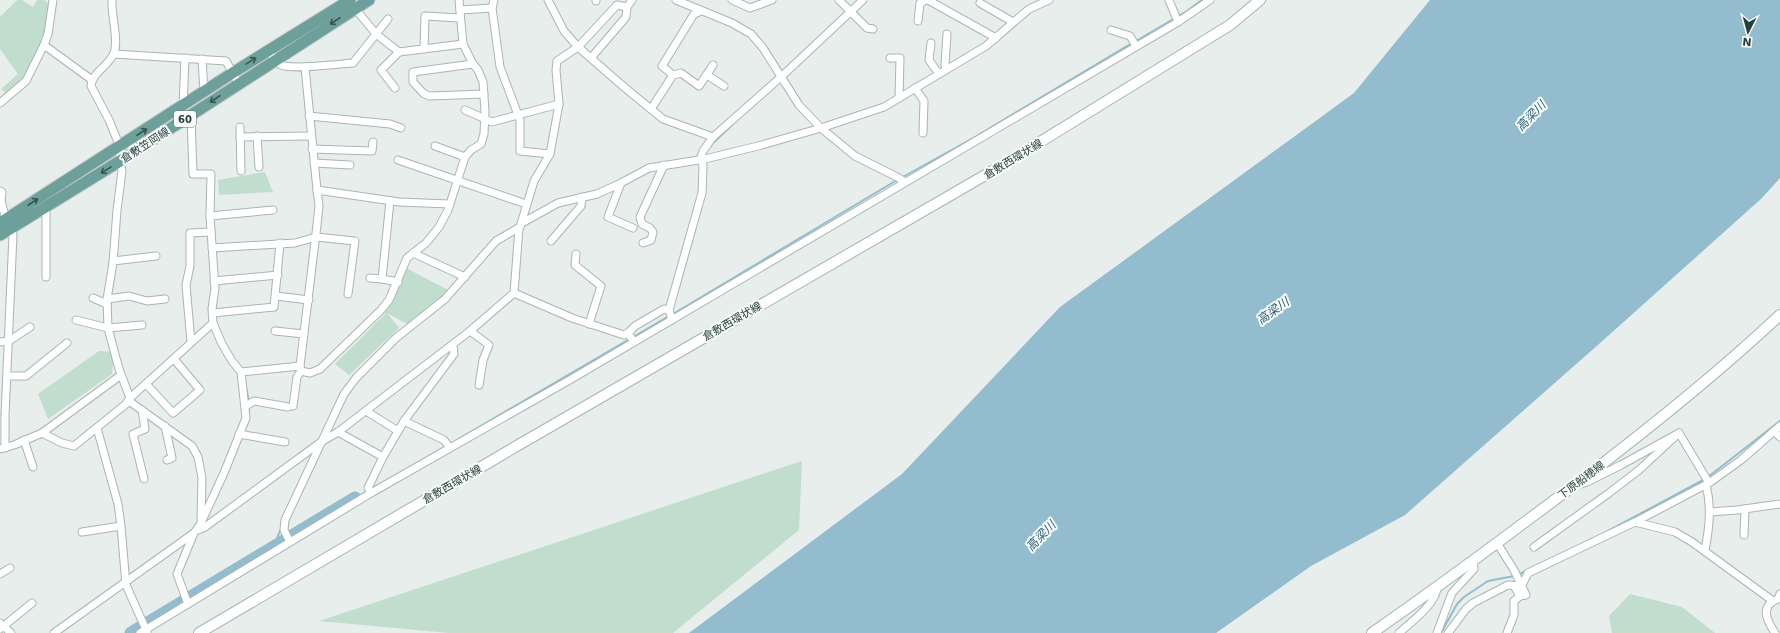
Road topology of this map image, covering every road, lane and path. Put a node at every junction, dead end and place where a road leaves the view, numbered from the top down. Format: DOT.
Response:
graph roads {
  1 [pos="52,0"];
  2 [pos="112,0"];
  3 [pos="368,0"];
  4 [pos="459,0"];
  5 [pos="548,0"];
  6 [pos="632,0"];
  7 [pos="676,0"];
  8 [pos="732,0"];
  9 [pos="772,0"];
  10 [pos="839,0"];
  11 [pos="863,0"];
  12 [pos="927,0"];
  13 [pos="1049,0"];
  14 [pos="1168,0"];
  15 [pos="1210,0"];
  16 [pos="1260,0"];
  17 [pos="350,2"];
  18 [pos="980,3"];
  19 [pos="493,4"];
  20 [pos="627,7"];
  21 [pos="460,10"];
  22 [pos="701,11"];
  23 [pos="852,12"];
  24 [pos="460,18"];
  25 [pos="1177,19"];
  26 [pos="388,20"];
  27 [pos="918,22"];
  28 [pos="1013,22"];
  29 [pos="873,29"];
  30 [pos="1111,30"];
  31 [pos="376,34"];
  32 [pos="947,34"];
  33 [pos="996,38"];
  34 [pos="931,43"];
  35 [pos="463,44"];
  36 [pos="1135,44"];
  37 [pos="44,45"];
  38 [pos="578,47"];
  39 [pos="424,49"];
  40 [pos="269,50"];
  41 [pos="399,52"];
  42 [pos="114,54"];
  43 [pos="185,58"];
  44 [pos="591,58"];
  45 [pos="890,58"];
  46 [pos="202,60"];
  47 [pos="275,60"];
  48 [pos="473,64"];
  49 [pos="713,65"];
  50 [pos="305,67"];
  51 [pos="946,69"];
  52 [pos="234,72"];
  53 [pos="939,74"];
  54 [pos="674,75"];
  55 [pos="706,75"];
  56 [pos="782,79"];
  57 [pos="92,80"];
  58 [pos="239,84"];
  59 [pos="724,86"];
  60 [pos="395,88"];
  61 [pos="916,88"];
  62 [pos="204,92"];
  63 [pos="484,94"];
  64 [pos="899,98"];
  65 [pos="0,103"];
  66 [pos="559,104"];
  67 [pos="183,106"];
  68 [pos="651,109"];
  69 [pos="464,110"];
  70 [pos="191,115"];
  71 [pos="309,116"];
  72 [pos="517,116"];
  73 [pos="485,120"];
  74 [pos="240,127"];
  75 [pos="401,128"];
  76 [pos="821,128"];
  77 [pos="923,133"];
  78 [pos="257,136"];
  79 [pos="311,136"];
  80 [pos="240,137"];
  81 [pos="713,137"];
  82 [pos="373,142"];
  83 [pos="435,146"];
  84 [pos="120,147"];
  85 [pos="312,148"];
  86 [pos="550,154"];
  87 [pos="465,157"];
  88 [pos="701,159"];
  89 [pos="398,160"];
  90 [pos="120,161"];
  91 [pos="314,163"];
  92 [pos="350,165"];
  93 [pos="259,167"];
  94 [pos="664,167"];
  95 [pos="241,171"];
  96 [pos="902,180"];
  97 [pos="457,181"];
  98 [pos="620,185"];
  99 [pos="0,190"];
  100 [pos="316,190"];
  101 [pos="582,199"];
  102 [pos="1,200"];
  103 [pos="390,201"];
  104 [pos="450,204"];
  105 [pos="526,204"];
  106 [pos="46,207"];
  107 [pos="274,210"];
  108 [pos="210,216"];
  109 [pos="6,224"];
  110 [pos="521,226"];
  111 [pos="632,228"];
  112 [pos="211,232"];
  113 [pos="0,235"];
  114 [pos="316,237"];
  115 [pos="551,241"];
  116 [pos="280,243"];
  117 [pos="643,243"];
  118 [pos="212,248"];
  119 [pos="413,253"];
  120 [pos="576,254"];
  121 [pos="156,256"];
  122 [pos="113,261"];
  123 [pos="278,275"];
  124 [pos="463,276"];
  125 [pos="46,277"];
  126 [pos="370,278"];
  127 [pos="382,279"];
  128 [pos="214,281"];
  129 [pos="398,282"];
  130 [pos="514,293"];
  131 [pos="348,294"];
  132 [pos="276,296"];
  133 [pos="93,298"];
  134 [pos="165,299"];
  135 [pos="309,300"];
  136 [pos="107,301"];
  137 [pos="213,313"];
  138 [pos="670,315"];
  139 [pos="1780,315"];
  140 [pos="76,320"];
  141 [pos="213,323"];
  142 [pos="589,324"];
  143 [pos="142,325"];
  144 [pos="30,328"];
  145 [pos="108,328"];
  146 [pos="275,331"];
  147 [pos="470,331"];
  148 [pos="304,334"];
  149 [pos="631,338"];
  150 [pos="9,341"];
  151 [pos="0,342"];
  152 [pos="191,342"];
  153 [pos="67,343"];
  154 [pos="453,345"];
  155 [pos="174,360"];
  156 [pos="301,368"];
  157 [pos="241,372"];
  158 [pos="5,375"];
  159 [pos="121,375"];
  160 [pos="146,384"];
  161 [pos="479,384"];
  162 [pos="3,394"];
  163 [pos="129,399"];
  164 [pos="248,405"];
  165 [pos="142,410"];
  166 [pos="366,411"];
  167 [pos="404,421"];
  168 [pos="165,426"];
  169 [pos="97,428"];
  170 [pos="1777,429"];
  171 [pos="398,431"];
  172 [pos="338,432"];
  173 [pos="1679,432"];
  174 [pos="42,433"];
  175 [pos="242,435"];
  176 [pos="1780,437"];
  177 [pos="24,440"];
  178 [pos="285,442"];
  179 [pos="321,442"];
  180 [pos="449,446"];
  181 [pos="3,448"];
  182 [pos="382,457"];
  183 [pos="167,460"];
  184 [pos="34,467"];
  185 [pos="144,480"];
  186 [pos="1707,481"];
  187 [pos="1574,486"];
  188 [pos="370,491"];
  189 [pos="1780,504"];
  190 [pos="1745,509"];
  191 [pos="1710,512"];
  192 [pos="1635,522"];
  193 [pos="121,526"];
  194 [pos="197,530"];
  195 [pos="82,532"];
  196 [pos="1744,535"];
  197 [pos="289,539"];
  198 [pos="1496,543"];
  199 [pos="1534,547"];
  200 [pos="1705,551"];
  201 [pos="1473,560"];
  202 [pos="10,568"];
  203 [pos="0,574"];
  204 [pos="126,585"];
  205 [pos="1518,585"];
  206 [pos="1437,588"];
  207 [pos="1780,594"];
  208 [pos="1520,596"];
  209 [pos="187,601"];
  210 [pos="1773,601"];
  211 [pos="32,602"];
  212 [pos="1,626"];
  213 [pos="145,628"];
  214 [pos="11,633"];
  215 [pos="54,633"];
  216 [pos="140,633"];
  217 [pos="199,633"];
  218 [pos="1372,633"];
  219 [pos="1399,633"];
  220 [pos="1437,633"];
  221 [pos="1448,633"];
  222 [pos="1507,633"];
  223 [pos="1775,633"];
  1 -- 37 [label="street"];
  2 -- 42 [label="street"];
  3 -- 17 [label="main road, 倉敷笠岡線 / 60"];
  4 -- 21 [label="street"];
  5 -- 38 [label="street"];
  6 -- 20 [label="street"];
  7 -- 22 [label="street"];
  8 -- 9 [label="street"];
  10 -- 23 [label="street"];
  11 -- 23 [label="street"];
  12 -- 27 [label="street"];
  12 -- 33 [label="street"];
  13 -- 28 [label="street"];
  14 -- 25 [label="street"];
  15 -- 25 [label="street"];
  16 -- 217 [label="main road, 倉敷西環状線"];
  17 -- 31 [label="street"];
  17 -- 40 [label="main road, 倉敷笠岡線 / 60"];
  17 -- 47 [label="main road, 倉敷笠岡線 / 60, one-way"];
  18 -- 28 [label="street"];
  19 -- 21 [label="street"];
  19 -- 72 [label="street"];
  20 -- 38 [label="street"];
  20 -- 44 [label="street"];
  21 -- 24 [label="street"];
  22 -- 54 [label="street"];
  22 -- 56 [label="street"];
  23 -- 29 [label="street"];
  23 -- 56 [label="street"];
  24 -- 35 [label="street"];
  24 -- 39 [label="street"];
  25 -- 36 [label="street"];
  26 -- 31 [label="street"];
  28 -- 33 [label="street"];
  30 -- 36 [label="street"];
  31 -- 41 [label="street"];
  31 -- 50 [label="street"];
  32 -- 51 [label="street"];
  33 -- 51 [label="street"];
  34 -- 53 [label="street"];
  35 -- 39 [label="street"];
  35 -- 48 [label="street"];
  36 -- 96 [label="street"];
  37 -- 57 [label="street"];
  37 -- 65 [label="street"];
  38 -- 44 [label="street"];
  38 -- 66 [label="street"];
  39 -- 41 [label="street"];
  40 -- 47 [label="street"];
  52 -- 40 [label="main road, 倉敷笠岡線 / 60, one-way"];
  41 -- 60 [label="street"];
  42 -- 43 [label="street"];
  42 -- 57 [label="street"];
  43 -- 46 [label="street"];
  43 -- 67 [label="street"];
  44 -- 68 [label="street"];
  45 -- 64 [label="street"];
  46 -- 52 [label="street"];
  46 -- 62 [label="street"];
  47 -- 50 [label="street"];
  47 -- 58 [label="main road, 倉敷笠岡線 / 60"];
  48 -- 63 [label="street"];
  48 -- 63 [label="street"];
  49 -- 55 [label="street"];
  50 -- 71 [label="street"];
  51 -- 53 [label="street"];
  52 -- 58 [label="street"];
  52 -- 62 [label="main road, 倉敷笠岡線 / 60"];
  53 -- 61 [label="street"];
  54 -- 55 [label="street"];
  54 -- 68 [label="street"];
  55 -- 59 [label="street"];
  56 -- 76 [label="street"];
  56 -- 81 [label="street"];
  57 -- 84 [label="street"];
  58 -- 70 [label="main road, 倉敷笠岡線 / 60, one-way"];
  61 -- 64 [label="street"];
  61 -- 77 [label="street"];
  62 -- 67 [label="main road, 倉敷笠岡線 / 60"];
  63 -- 73 [label="street"];
  64 -- 76 [label="street"];
  66 -- 72 [label="street"];
  66 -- 86 [label="street"];
  84 -- 67 [label="main road, 倉敷笠岡線 / 60, one-way"];
  68 -- 81 [label="street"];
  69 -- 73 [label="street"];
  70 -- 90 [label="main road, 倉敷笠岡線 / 60"];
  70 -- 108 [label="street"];
  71 -- 75 [label="street"];
  71 -- 79 [label="street"];
  72 -- 73 [label="street"];
  72 -- 86 [label="street"];
  73 -- 87 [label="street"];
  74 -- 80 [label="street"];
  76 -- 88 [label="street"];
  76 -- 96 [label="street"];
  78 -- 79 [label="street"];
  78 -- 80 [label="street"];
  78 -- 93 [label="street"];
  79 -- 85 [label="street"];
  80 -- 95 [label="street"];
  81 -- 88 [label="street"];
  82 -- 85 [label="street"];
  83 -- 87 [label="street"];
  84 -- 90 [label="street"];
  109 -- 84 [label="main road, 倉敷笠岡線 / 60, one-way"];
  85 -- 91 [label="street"];
  86 -- 105 [label="street"];
  87 -- 97 [label="street"];
  88 -- 94 [label="street"];
  88 -- 138 [label="street"];
  89 -- 97 [label="street"];
  90 -- 106 [label="main road, 倉敷笠岡線 / 60, one-way"];
  90 -- 122 [label="street"];
  91 -- 92 [label="street"];
  91 -- 100 [label="street"];
  94 -- 98 [label="street"];
  94 -- 117 [label="street"];
  96 -- 138 [label="street"];
  97 -- 104 [label="street"];
  97 -- 105 [label="street"];
  98 -- 101 [label="street"];
  98 -- 111 [label="street"];
  99 -- 102 [label="street"];
  100 -- 103 [label="street"];
  100 -- 114 [label="street"];
  101 -- 110 [label="street"];
  101 -- 115 [label="street"];
  102 -- 109 [label="street"];
  103 -- 104 [label="street"];
  103 -- 127 [label="street"];
  104 -- 119 [label="street"];
  105 -- 110 [label="street"];
  106 -- 109 [label="main road, 倉敷笠岡線 / 60"];
  106 -- 125 [label="street"];
  107 -- 108 [label="street"];
  108 -- 112 [label="street"];
  109 -- 113 [label="main road, 倉敷笠岡線 / 60"];
  109 -- 150 [label="street"];
  110 -- 124 [label="street"];
  110 -- 130 [label="street"];
  112 -- 118 [label="street"];
  112 -- 152 [label="street"];
  114 -- 116 [label="street"];
  114 -- 131 [label="street"];
  114 -- 135 [label="street"];
  116 -- 118 [label="street"];
  116 -- 123 [label="street"];
  118 -- 128 [label="street"];
  119 -- 124 [label="street"];
  119 -- 129 [label="street"];
  120 -- 142 [label="street"];
  121 -- 122 [label="street"];
  122 -- 136 [label="street"];
  123 -- 128 [label="street"];
  123 -- 132 [label="street"];
  124 -- 179 [label="street"];
  126 -- 127 [label="street"];
  127 -- 129 [label="street"];
  128 -- 137 [label="street"];
  129 -- 156 [label="street"];
  130 -- 142 [label="street"];
  130 -- 147 [label="street"];
  132 -- 135 [label="street"];
  132 -- 137 [label="street"];
  133 -- 136 [label="street"];
  134 -- 136 [label="street"];
  135 -- 148 [label="street"];
  136 -- 145 [label="street"];
  137 -- 141 [label="street"];
  138 -- 149 [label="street"];
  138 -- 149 [label="street"];
  139 -- 187 [label="main road, 下原船穂線"];
  140 -- 145 [label="street"];
  141 -- 152 [label="street"];
  141 -- 157 [label="street"];
  142 -- 149 [label="street"];
  143 -- 145 [label="street"];
  144 -- 150 [label="street"];
  145 -- 159 [label="street"];
  146 -- 148 [label="street"];
  147 -- 154 [label="street"];
  147 -- 161 [label="street"];
  148 -- 156 [label="street"];
  149 -- 180 [label="street"];
  150 -- 151 [label="street"];
  150 -- 158 [label="street"];
  152 -- 155 [label="street"];
  153 -- 158 [label="street"];
  154 -- 166 [label="street"];
  154 -- 167 [label="street"];
  155 -- 160 [label="street"];
  155 -- 160 [label="street"];
  156 -- 157 [label="street"];
  156 -- 164 [label="street"];
  157 -- 164 [label="street"];
  158 -- 162 [label="street"];
  159 -- 163 [label="street"];
  159 -- 174 [label="street"];
  160 -- 163 [label="street"];
  162 -- 181 [label="street"];
  163 -- 165 [label="street"];
  163 -- 169 [label="street"];
  164 -- 175 [label="street"];
  165 -- 168 [label="street"];
  165 -- 185 [label="street"];
  166 -- 171 [label="street"];
  166 -- 172 [label="street"];
  167 -- 171 [label="street"];
  167 -- 180 [label="street"];
  168 -- 183 [label="street"];
  168 -- 194 [label="street"];
  169 -- 174 [label="street"];
  169 -- 193 [label="street"];
  170 -- 176 [label="street"];
  170 -- 186 [label="street"];
  171 -- 182 [label="street"];
  172 -- 179 [label="street"];
  172 -- 182 [label="street"];
  173 -- 186 [label="street"];
  173 -- 187 [label="street"];
  173 -- 199 [label="street"];
  174 -- 177 [label="street"];
  175 -- 178 [label="street"];
  175 -- 194 [label="street"];
  177 -- 181 [label="street"];
  177 -- 184 [label="street"];
  179 -- 194 [label="street"];
  179 -- 197 [label="street"];
  180 -- 188 [label="street"];
  182 -- 188 [label="street"];
  186 -- 191 [label="street"];
  186 -- 192 [label="street"];
  187 -- 198 [label="main road, 下原船穂線"];
  188 -- 197 [label="street"];
  189 -- 190 [label="street"];
  190 -- 191 [label="street"];
  190 -- 196 [label="street"];
  191 -- 200 [label="street"];
  192 -- 200 [label="street"];
  192 -- 205 [label="street"];
  193 -- 195 [label="street"];
  193 -- 204 [label="street"];
  194 -- 204 [label="street"];
  194 -- 209 [label="street"];
  197 -- 209 [label="street"];
  198 -- 201 [label="main road, 下原船穂線"];
  198 -- 208 [label="street"];
  200 -- 210 [label="street"];
  201 -- 206 [label="main road, 下原船穂線"];
  201 -- 220 [label="street"];
  202 -- 203 [label="street"];
  204 -- 213 [label="street"];
  204 -- 215 [label="street"];
  205 -- 208 [label="street"];
  205 -- 221 [label="street"];
  206 -- 218 [label="main road, 下原船穂線"];
  206 -- 219 [label="street"];
  207 -- 210 [label="street"];
  208 -- 222 [label="street"];
  209 -- 213 [label="street"];
  210 -- 223 [label="street"];
  211 -- 212 [label="street"];
  212 -- 214 [label="street"];
  213 -- 216 [label="street"];
}
